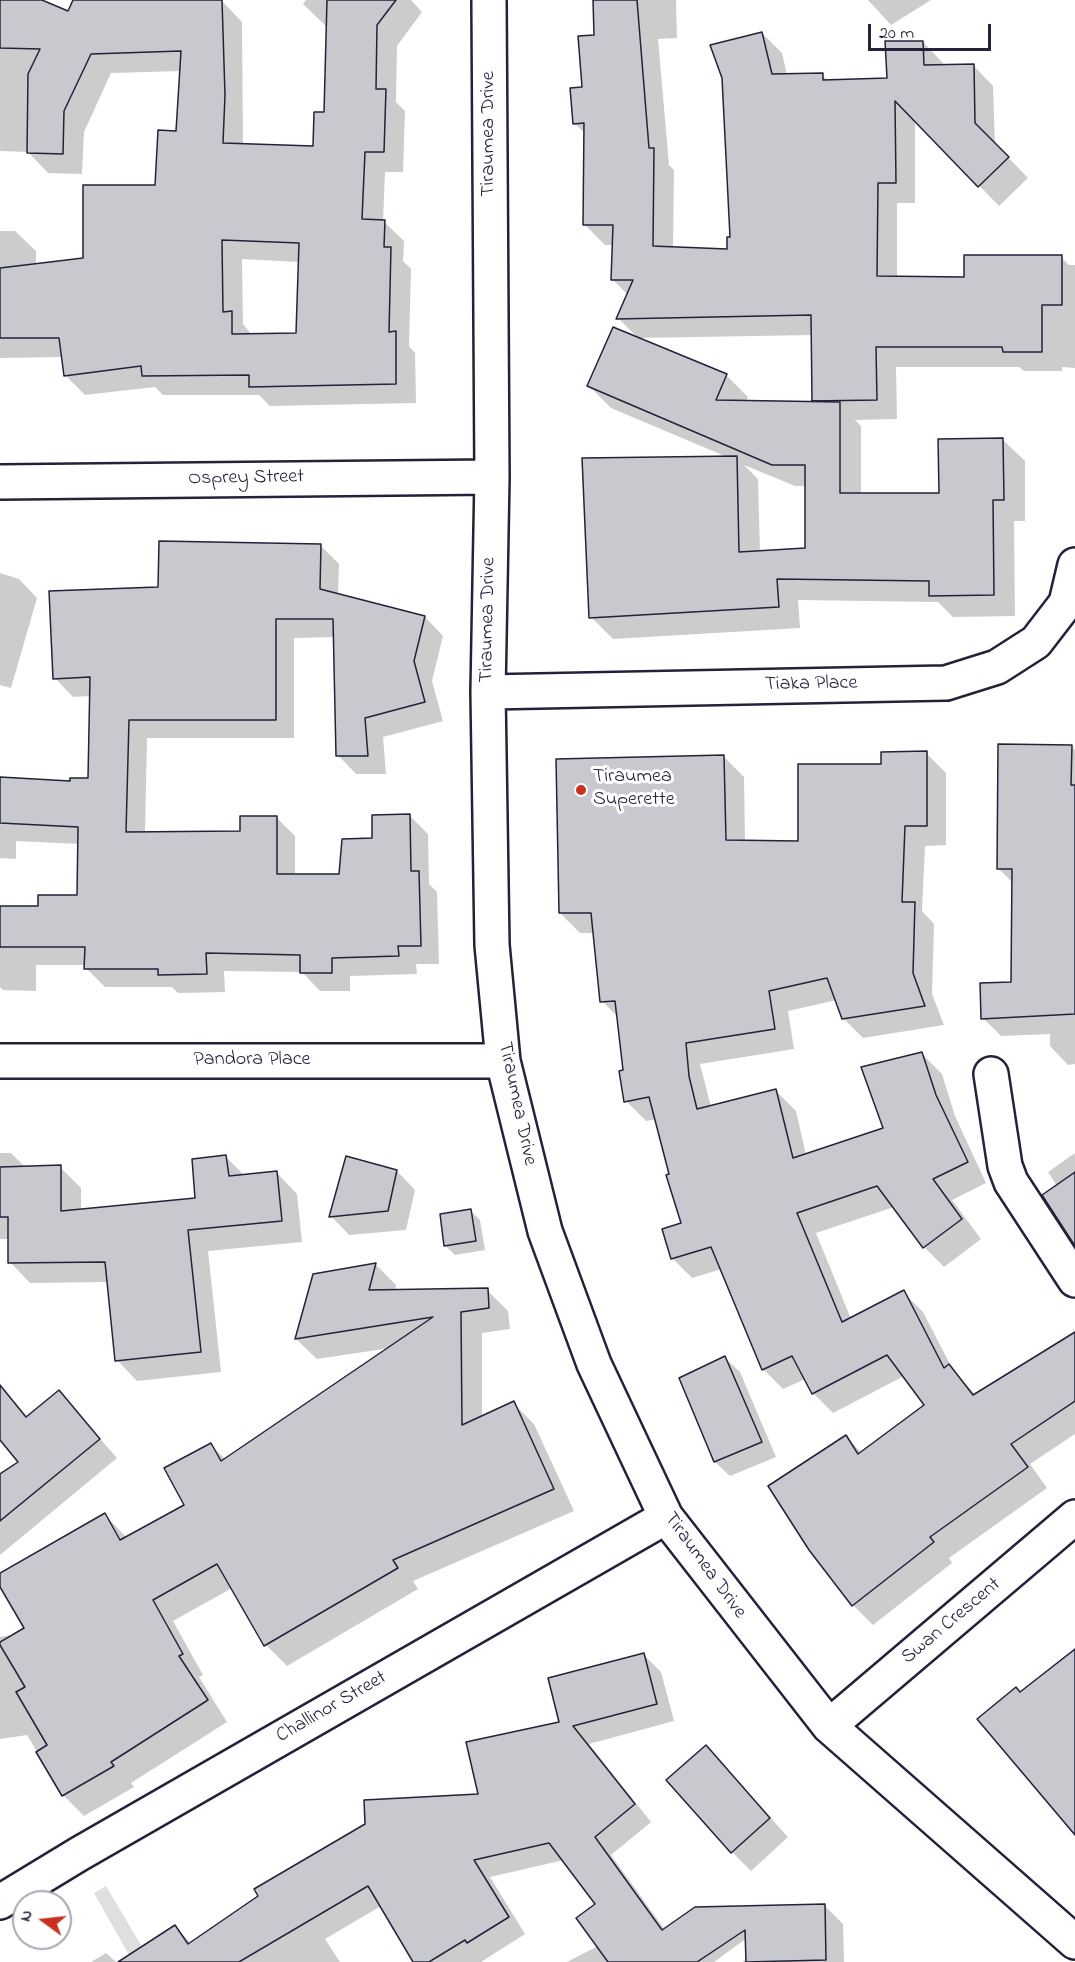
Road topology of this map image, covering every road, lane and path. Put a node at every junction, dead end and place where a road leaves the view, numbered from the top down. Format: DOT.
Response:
graph roads {
  1 [pos="489,0"];
  2 [pos="492,477"];
  3 [pos="0,482"];
  4 [pos="1075,565"];
  5 [pos="488,692"];
  6 [pos="0,1061"];
  7 [pos="503,1061"];
  8 [pos="991,1074"];
  9 [pos="1075,1280"];
  10 [pos="666,1517"];
  11 [pos="1075,1517"];
  12 [pos="829,1726"];
  13 [pos="0,1902"];
  14 [pos="1075,1942"];
  1 -- 2 [label="street, Tiraumea Drive"];
  2 -- 3 [label="street, Osprey Street"];
  2 -- 5 [label="street, Tiraumea Drive"];
  4 -- 5 [label="street, Tiaka Place"];
  5 -- 7 [label="street, Tiraumea Drive"];
  6 -- 7 [label="street, Pandora Place"];
  7 -- 10 [label="street, Tiraumea Drive"];
  8 -- 9 [label="street"];
  10 -- 12 [label="street, Tiraumea Drive"];
  10 -- 13 [label="street, Challinor Street"];
  11 -- 12 [label="street, Swan Crescent"];
  12 -- 14 [label="street, Tiraumea Drive"];
}
